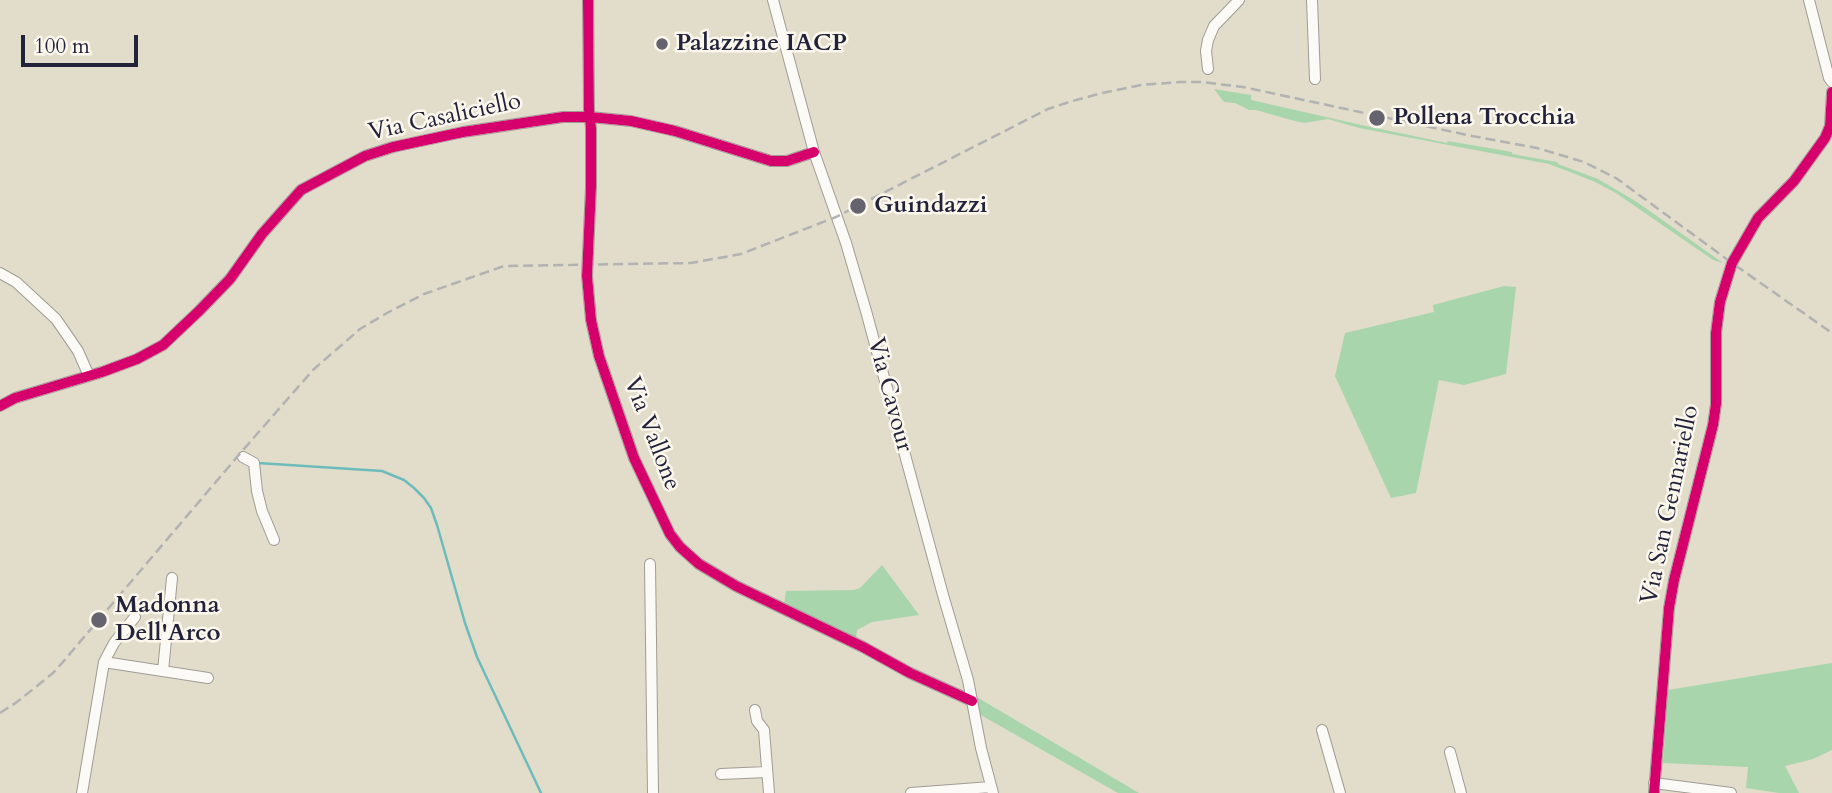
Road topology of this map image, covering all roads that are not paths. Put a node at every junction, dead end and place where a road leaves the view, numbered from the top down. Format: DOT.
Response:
graph roads {
  1 [pos="588,0"];
  2 [pos="774,0"];
  3 [pos="1239,0"];
  4 [pos="1312,0"];
  5 [pos="1809,0"];
  6 [pos="1208,69"];
  7 [pos="1315,79"];
  8 [pos="1832,82"];
  9 [pos="1832,92"];
  10 [pos="590,117"];
  11 [pos="814,152"];
  12 [pos="0,273"];
  13 [pos="89,376"];
  14 [pos="0,406"];
  15 [pos="243,457"];
  16 [pos="274,540"];
  17 [pos="650,564"];
  18 [pos="172,578"];
  19 [pos="135,617"];
  20 [pos="104,662"];
  21 [pos="163,671"];
  22 [pos="208,678"];
  23 [pos="972,701"];
  24 [pos="755,710"];
  25 [pos="1322,730"];
  26 [pos="1450,752"];
  27 [pos="767,772"];
  28 [pos="721,774"];
  29 [pos="1654,788"];
  30 [pos="992,790"];
  31 [pos="82,793"];
  32 [pos="653,793"];
  33 [pos="769,793"];
  34 [pos="911,793"];
  35 [pos="1340,793"];
  36 [pos="1461,793"];
  37 [pos="1731,793"];
  1 -- 10 [label="street, Via Vallone"];
  2 -- 11 [label="street, Via Cavour"];
  3 -- 6 [label="street"];
  4 -- 7 [label="street"];
  5 -- 8 [label="street"];
  9 -- 29 [label="street, Via San Gennariello"];
  10 -- 11 [label="street, Via Casaliciello"];
  10 -- 13 [label="street, Via Casaliciello"];
  10 -- 23 [label="street, Via Vallone"];
  11 -- 23 [label="street, Via Cavour"];
  12 -- 13 [label="street"];
  13 -- 14 [label="street, Via Casaliciello"];
  15 -- 16 [label="street"];
  17 -- 32 [label="street"];
  18 -- 21 [label="street"];
  19 -- 20 [label="street"];
  20 -- 21 [label="street"];
  20 -- 31 [label="street"];
  21 -- 22 [label="street"];
  23 -- 30 [label="street, Via Cavour"];
  24 -- 27 [label="street"];
  25 -- 35 [label="street"];
  26 -- 36 [label="street"];
  27 -- 28 [label="street"];
  27 -- 33 [label="street"];
  29 -- 37 [label="street"];
  30 -- 34 [label="street"];
}
